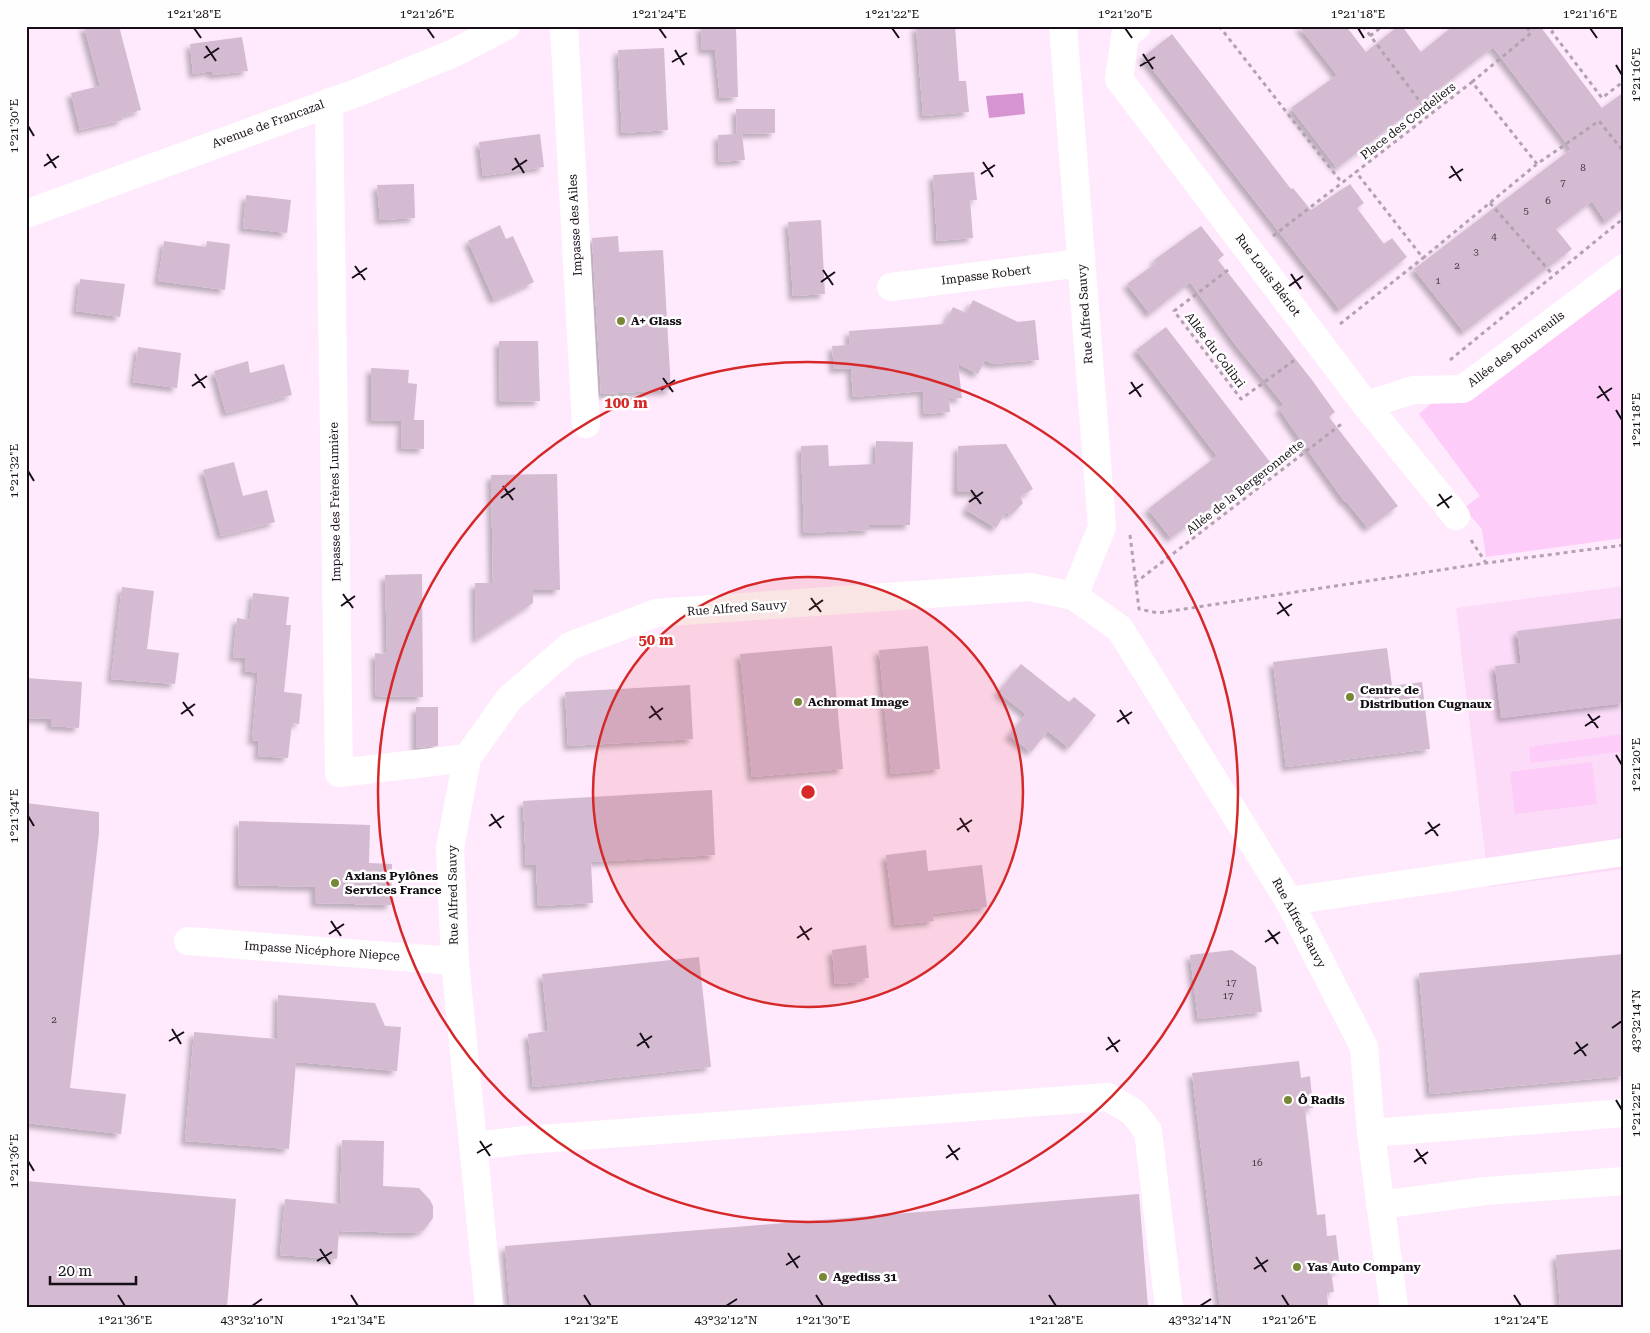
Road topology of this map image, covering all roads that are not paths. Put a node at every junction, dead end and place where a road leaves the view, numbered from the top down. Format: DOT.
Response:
graph roads {
  1 [pos="506,26"];
  2 [pos="564,26"];
  3 [pos="1063,26"];
  4 [pos="1137,26"];
  5 [pos="329,102"];
  6 [pos="26,214"];
  7 [pos="1081,264"];
  8 [pos="1624,268"];
  9 [pos="891,286"];
  10 [pos="1366,405"];
  11 [pos="586,424"];
  12 [pos="1456,516"];
  13 [pos="1074,596"];
  14 [pos="467,758"];
  15 [pos="1624,852"];
  16 [pos="1290,901"];
  17 [pos="188,941"];
  18 [pos="455,961"];
  19 [pos="1624,1113"];
  20 [pos="1371,1133"];
  21 [pos="473,1146"];
  22 [pos="1624,1181"];
  23 [pos="1380,1205"];
  24 [pos="489,1307"];
  25 [pos="1169,1307"];
  26 [pos="1394,1307"];
  1 -- 5 [label="street, Avenue de Francazal"];
  2 -- 11 [label="street, Impasse des Ailes"];
  3 -- 7 [label="street, Rue Alfred Sauvy"];
  4 -- 10 [label="street, Rue Louis Blériot"];
  5 -- 6 [label="street, Avenue de Francazal"];
  5 -- 14 [label="street, Impasse des Frères Lumière"];
  7 -- 9 [label="street, Impasse Robert"];
  7 -- 13 [label="street, Rue Alfred Sauvy"];
  8 -- 10 [label="street, Allée des Bouvreuils"];
  10 -- 12 [label="street, Rue Louis Blériot"];
  13 -- 14 [label="street, Rue Alfred Sauvy"];
  13 -- 16 [label="street, Rue Alfred Sauvy"];
  14 -- 18 [label="street, Rue Alfred Sauvy"];
  15 -- 16 [label="street"];
  16 -- 20 [label="street, Rue Alfred Sauvy"];
  17 -- 18 [label="street, Impasse Nicéphore Niepce"];
  18 -- 21 [label="street, Rue Alfred Sauvy"];
  19 -- 20 [label="street"];
  20 -- 23 [label="street, Rue Alfred Sauvy"];
  21 -- 24 [label="street, Rue Alfred Sauvy"];
  21 -- 25 [label="street"];
  22 -- 23 [label="street"];
  23 -- 26 [label="street, Rue Alfred Sauvy"];
}
